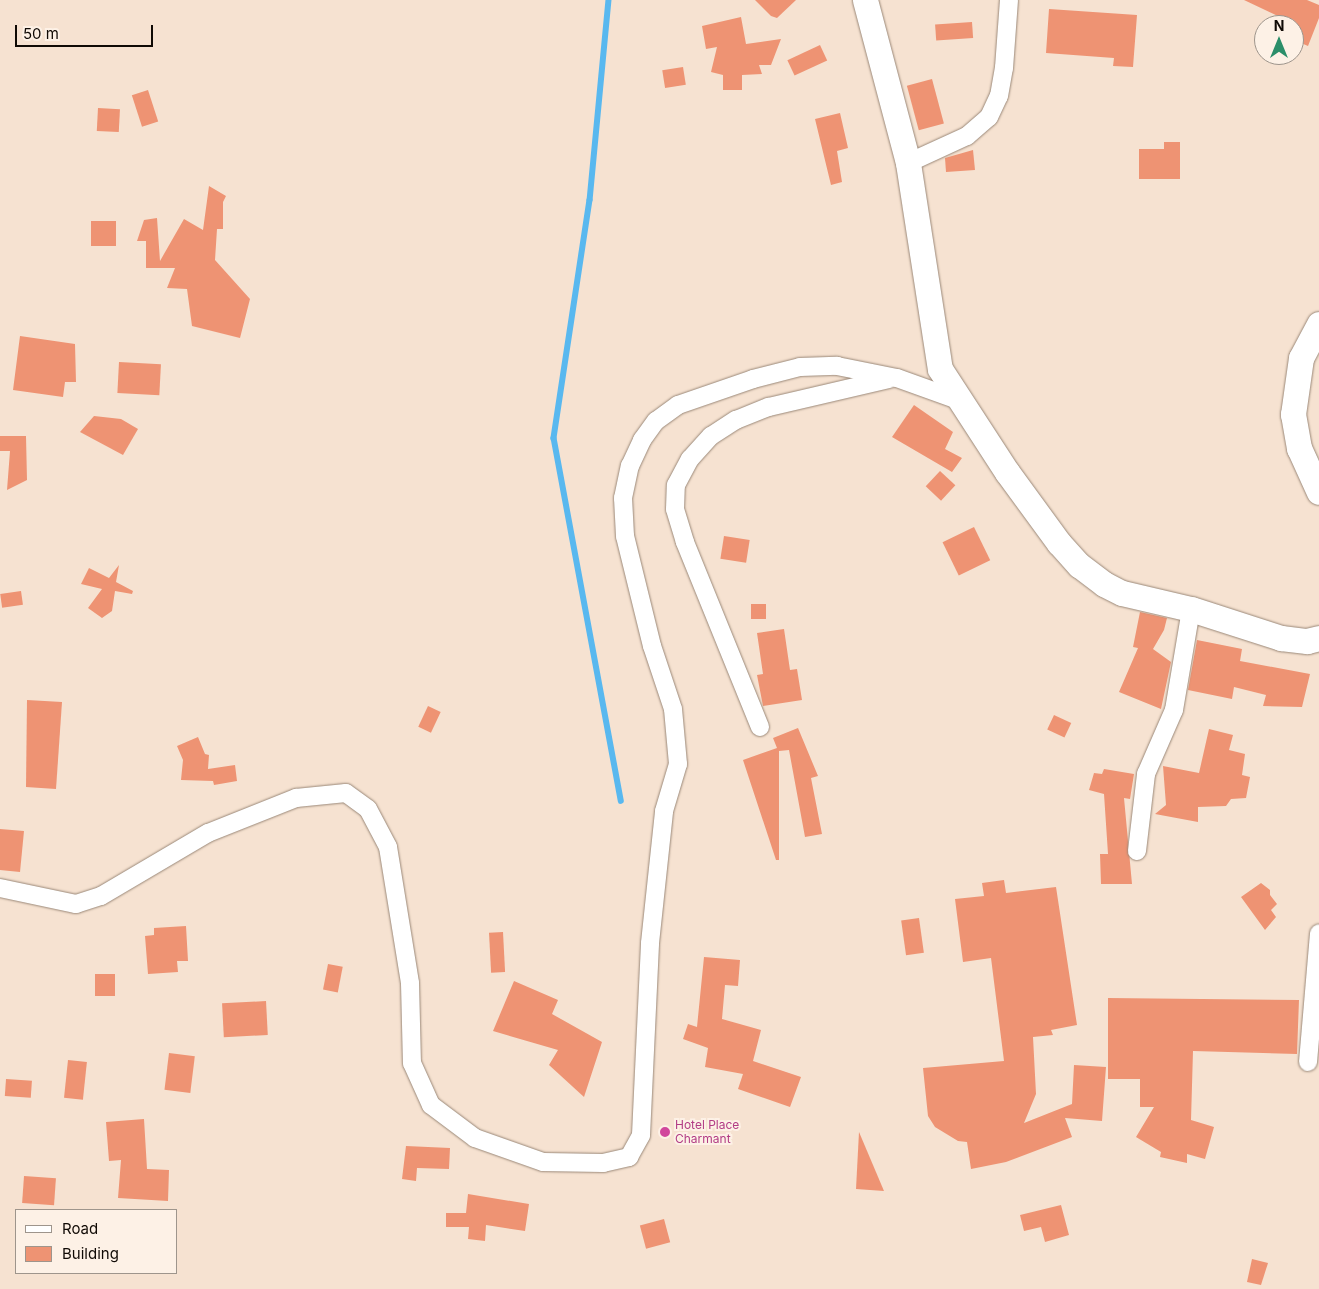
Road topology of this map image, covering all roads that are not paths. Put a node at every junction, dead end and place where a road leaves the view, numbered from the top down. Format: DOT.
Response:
graph roads {
  1 [pos="865,0"];
  2 [pos="1009,0"];
  3 [pos="908,163"];
  4 [pos="1319,324"];
  5 [pos="897,378"];
  6 [pos="958,400"];
  7 [pos="1319,492"];
  8 [pos="1191,609"];
  9 [pos="1319,638"];
  10 [pos="760,727"];
  11 [pos="1137,851"];
  12 [pos="0,888"];
  13 [pos="1319,933"];
  14 [pos="1308,1062"];
  1 -- 3 [label="street"];
  2 -- 3 [label="street"];
  3 -- 6 [label="street"];
  4 -- 7 [label="street"];
  5 -- 6 [label="street"];
  5 -- 10 [label="street"];
  5 -- 12 [label="street"];
  6 -- 8 [label="street"];
  8 -- 9 [label="street"];
  8 -- 11 [label="street"];
  13 -- 14 [label="street"];
}
